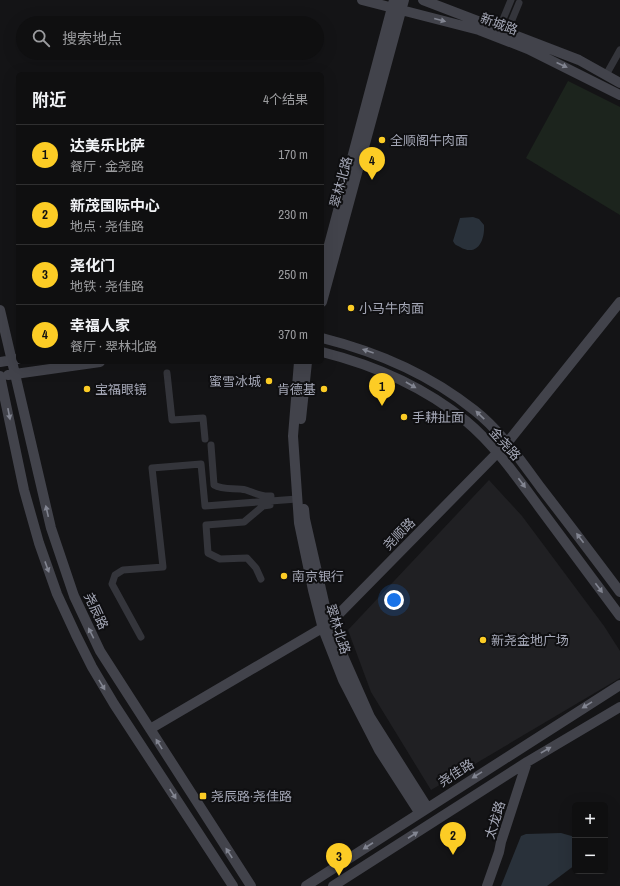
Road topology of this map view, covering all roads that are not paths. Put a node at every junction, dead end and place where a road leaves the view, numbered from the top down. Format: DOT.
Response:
graph roads {
  1 [pos="362,0"];
  2 [pos="423,0"];
  3 [pos="511,0"];
  4 [pos="519,3"];
  5 [pos="398,4"];
  6 [pos="503,30"];
  7 [pos="620,50"];
  8 [pos="606,75"];
  9 [pos="620,82"];
  10 [pos="620,95"];
  11 [pos="324,264"];
  12 [pos="324,294"];
  13 [pos="620,302"];
  14 [pos="0,310"];
  15 [pos="324,339"];
  16 [pos="324,353"];
  17 [pos="14,359"];
  18 [pos="0,362"];
  19 [pos="86,364"];
  20 [pos="299,364"];
  21 [pos="307,364"];
  22 [pos="167,373"];
  23 [pos="14,374"];
  24 [pos="0,376"];
  25 [pos="205,439"];
  26 [pos="507,443"];
  27 [pos="210,445"];
  28 [pos="497,453"];
  29 [pos="297,498"];
  30 [pos="261,579"];
  31 [pos="620,592"];
  32 [pos="620,616"];
  33 [pos="326,626"];
  34 [pos="141,637"];
  35 [pos="620,684"];
  36 [pos="620,707"];
  37 [pos="150,729"];
  38 [pos="527,762"];
  39 [pos="423,809"];
  40 [pos="233,886"];
  41 [pos="251,886"];
  42 [pos="306,886"];
  43 [pos="333,886"];
  44 [pos="487,886"];
  1 -- 5 [label="main road, 新城路"];
  2 -- 6 [label="main road, 新城路"];
  3 -- 6 [label="street"];
  4 -- 6 [label="street"];
  5 -- 10 [label="main road, 新城路, one-way"];
  5 -- 11 [label="main road, 翠林北路"];
  5 -- 12 [label="main road, 翠林北路"];
  6 -- 8 [label="main road, 新城路"];
  7 -- 8 [label="street"];
  8 -- 9 [label="main road, 新城路"];
  13 -- 26 [label="main road, 尧顺路"];
  14 -- 17 [label="main road, 尧辰路"];
  26 -- 15 [label="main road, 金尧路, one-way"];
  16 -- 28 [label="main road, 金尧路, one-way"];
  17 -- 18 [label="main road"];
  17 -- 23 [label="main road, 尧辰路"];
  19 -- 23 [label="main road"];
  20 -- 29 [label="main road, 翠林北路"];
  21 -- 33 [label="main road, 翠林北路"];
  22 -- 25 [label="street"];
  23 -- 24 [label="main road"];
  37 -- 23 [label="main road, 尧辰路, one-way"];
  24 -- 40 [label="main road, one-way"];
  26 -- 28 [label="main road, 尧顺路"];
  31 -- 26 [label="main road, 金尧路, one-way"];
  27 -- 29 [label="street"];
  28 -- 32 [label="main road, 金尧路, one-way"];
  28 -- 33 [label="main road, 尧顺路"];
  29 -- 30 [label="street"];
  29 -- 33 [label="main road, 翠林北路"];
  29 -- 34 [label="street"];
  33 -- 37 [label="main road, 尧顺路"];
  33 -- 39 [label="main road, 翠林北路"];
  35 -- 39 [label="main road, 尧佳路, one-way"];
  38 -- 36 [label="main road, one-way"];
  41 -- 37 [label="main road, 尧辰路, one-way"];
  43 -- 38 [label="main road, one-way"];
  38 -- 44 [label="main road, 太龙路"];
  39 -- 42 [label="main road, 尧佳路, one-way"];
}
